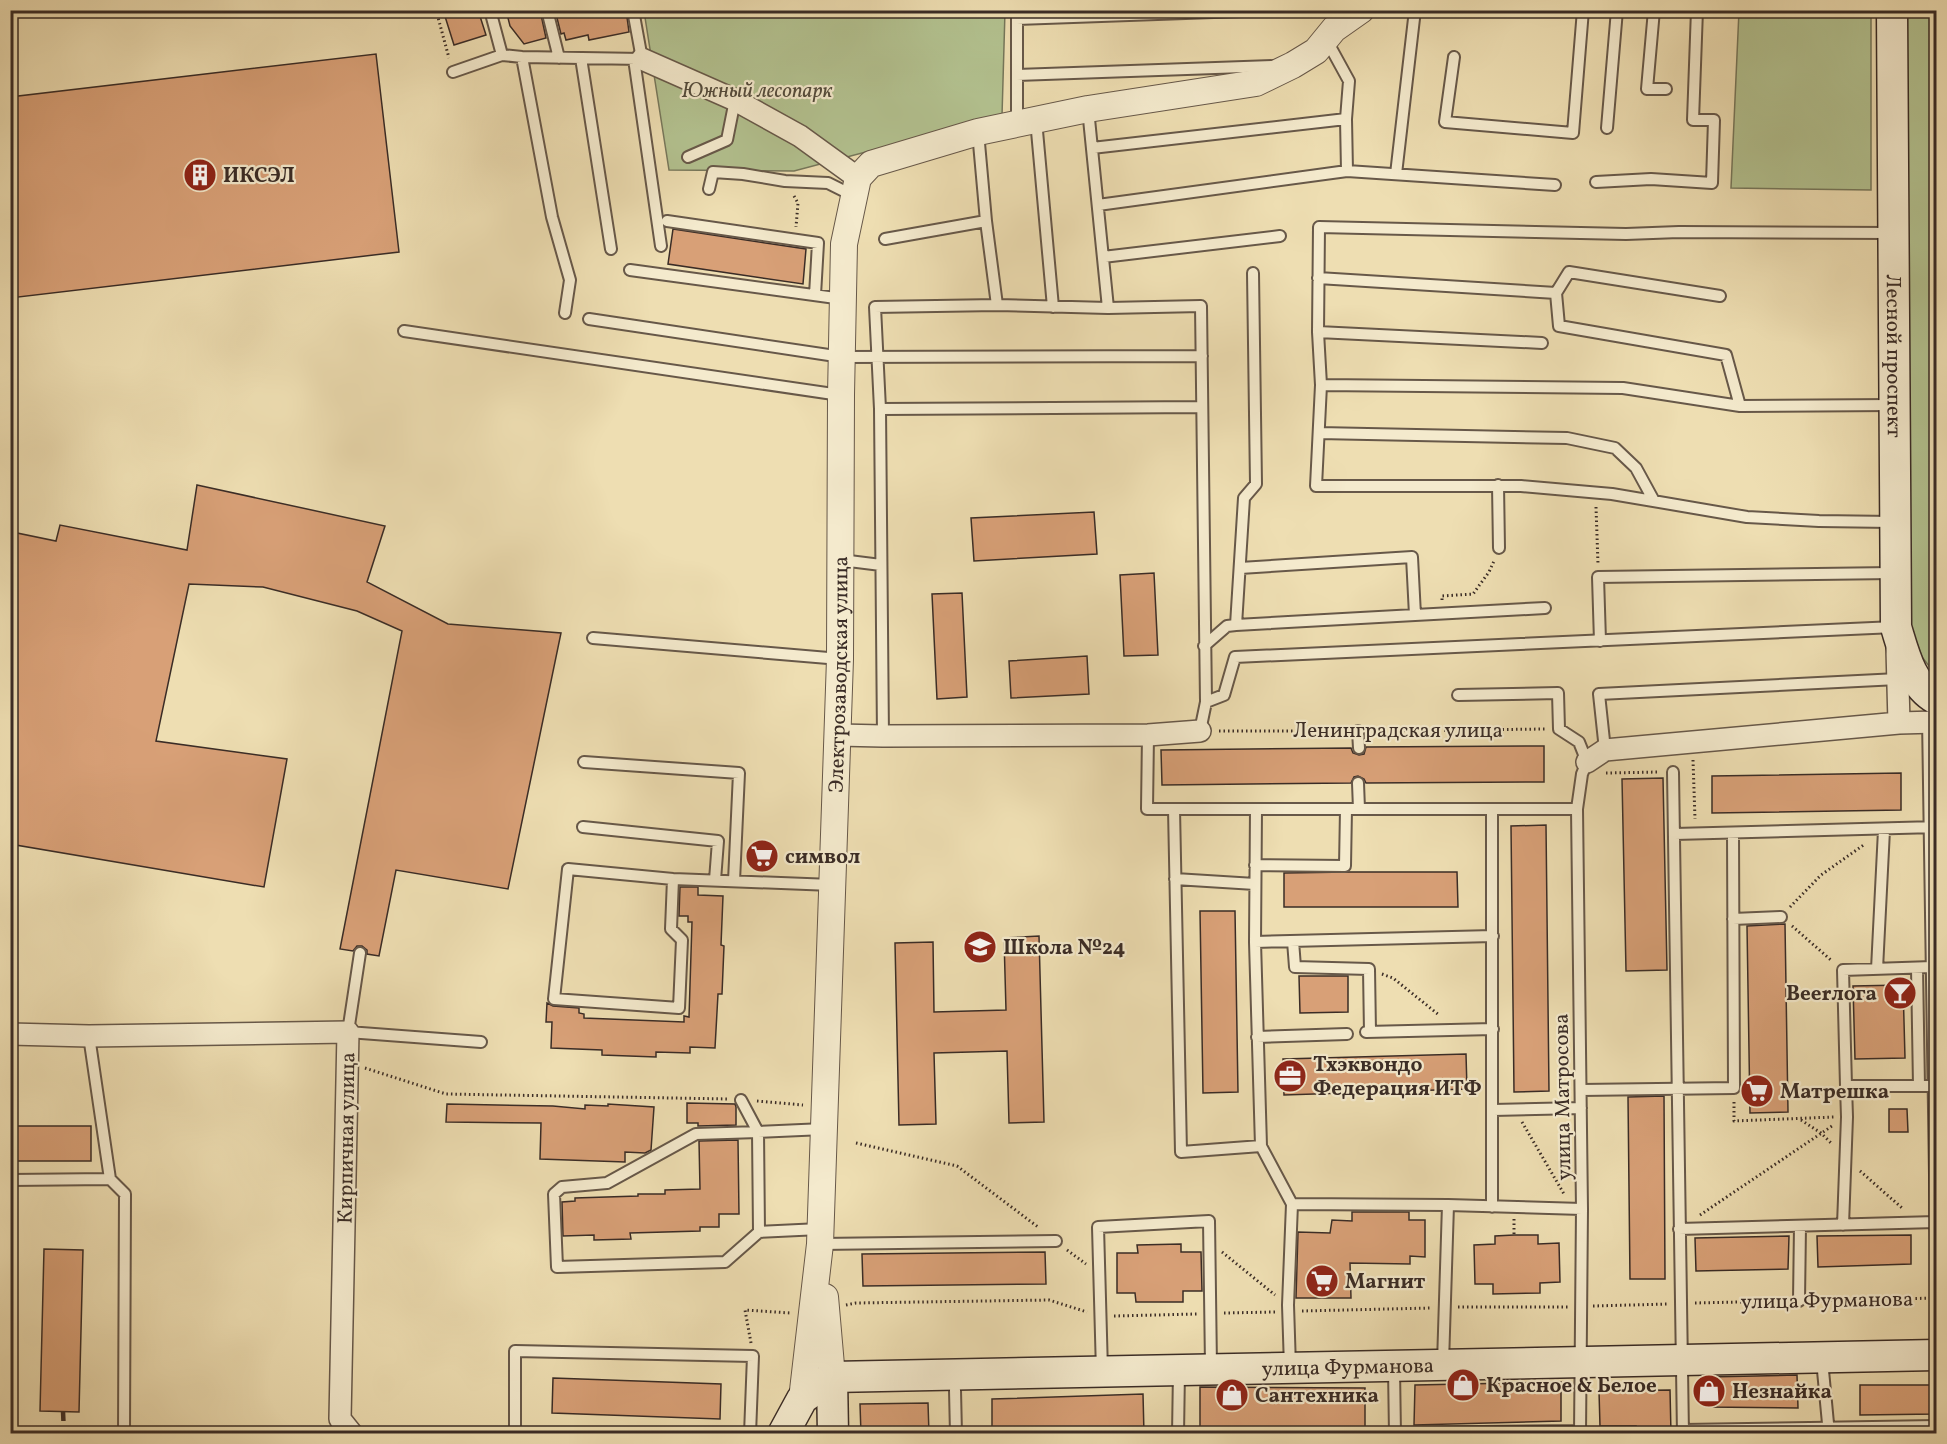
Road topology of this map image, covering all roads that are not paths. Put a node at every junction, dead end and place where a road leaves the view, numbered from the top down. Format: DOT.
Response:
graph roads {
  1 [pos="490,10"];
  2 [pos="547,10"];
  3 [pos="633,10"];
  4 [pos="1270,10"];
  5 [pos="1361,10"];
  6 [pos="1415,10"];
  7 [pos="1583,10"];
  8 [pos="1617,10"];
  9 [pos="1654,10"];
  10 [pos="1697,10"];
  11 [pos="1892,10"];
  12 [pos="1017,15"];
  13 [pos="1326,39"];
  14 [pos="502,55"];
  15 [pos="522,57"];
  16 [pos="1454,57"];
  17 [pos="559,58"];
  18 [pos="581,58"];
  19 [pos="638,59"];
  20 [pos="1293,65"];
  21 [pos="453,72"];
  22 [pos="1017,75"];
  23 [pos="1666,89"];
  24 [pos="735,100"];
  25 [pos="1088,109"];
  26 [pos="1346,119"];
  27 [pos="1026,122"];
  28 [pos="1607,128"];
  29 [pos="978,132"];
  30 [pos="1092,148"];
  31 [pos="688,157"];
  32 [pos="1347,171"];
  33 [pos="1396,174"];
  34 [pos="1596,182"];
  35 [pos="1555,185"];
  36 [pos="856,187"];
  37 [pos="709,189"];
  38 [pos="1098,205"];
  39 [pos="667,221"];
  40 [pos="986,221"];
  41 [pos="1893,233"];
  42 [pos="1280,236"];
  43 [pos="885,239"];
  44 [pos="661,246"];
  45 [pos="611,249"];
  46 [pos="1103,257"];
  47 [pos="630,270"];
  48 [pos="1253,273"];
  49 [pos="1318,278"];
  50 [pos="1556,293"];
  51 [pos="815,295"];
  52 [pos="1720,296"];
  53 [pos="843,299"];
  54 [pos="998,305"];
  55 [pos="1053,307"];
  56 [pos="1108,308"];
  57 [pos="565,313"];
  58 [pos="589,319"];
  59 [pos="404,331"];
  60 [pos="1318,332"];
  61 [pos="1542,343"];
  62 [pos="1202,356"];
  63 [pos="842,357"];
  64 [pos="878,357"];
  65 [pos="1321,385"];
  66 [pos="841,395"];
  67 [pos="1896,405"];
  68 [pos="1202,406"];
  69 [pos="1740,406"];
  70 [pos="880,409"];
  71 [pos="1319,433"];
  72 [pos="1498,485"];
  73 [pos="1654,501"];
  74 [pos="1896,522"];
  75 [pos="1499,548"];
  76 [pos="841,560"];
  77 [pos="881,565"];
  78 [pos="1240,568"];
  79 [pos="1896,573"];
  80 [pos="1545,608"];
  81 [pos="1415,615"];
  82 [pos="1236,625"];
  83 [pos="1896,627"];
  84 [pos="593,638"];
  85 [pos="1600,640"];
  86 [pos="1204,646"];
  87 [pos="840,659"];
  88 [pos="1898,679"];
  89 [pos="1458,695"];
  90 [pos="1206,702"];
  91 [pos="1932,710"];
  92 [pos="1899,723"];
  93 [pos="1200,731"];
  94 [pos="1358,731"];
  95 [pos="838,735"];
  96 [pos="1148,735"];
  97 [pos="883,736"];
  98 [pos="1359,748"];
  99 [pos="1605,750"];
  100 [pos="584,762"];
  101 [pos="1584,768"];
  102 [pos="1673,772"];
  103 [pos="1358,783"];
  104 [pos="1174,809"];
  105 [pos="1256,809"];
  106 [pos="1346,809"];
  107 [pos="1359,809"];
  108 [pos="1492,809"];
  109 [pos="1577,809"];
  110 [pos="583,827"];
  111 [pos="1934,827"];
  112 [pos="1884,830"];
  113 [pos="1732,833"];
  114 [pos="1675,834"];
  115 [pos="1255,865"];
  116 [pos="673,879"];
  117 [pos="1175,879"];
  118 [pos="715,880"];
  119 [pos="734,881"];
  120 [pos="1255,884"];
  121 [pos="832,885"];
  122 [pos="1934,895"];
  123 [pos="1781,917"];
  124 [pos="1733,919"];
  125 [pos="1493,936"];
  126 [pos="1293,941"];
  127 [pos="1255,942"];
  128 [pos="360,953"];
  129 [pos="1932,967"];
  130 [pos="1917,968"];
  131 [pos="1877,969"];
  132 [pos="1493,1029"];
  133 [pos="348,1032"];
  134 [pos="10,1034"];
  135 [pos="1347,1034"];
  136 [pos="89,1036"];
  137 [pos="1257,1037"];
  138 [pos="481,1042"];
  139 [pos="1846,1086"];
  140 [pos="1919,1086"];
  141 [pos="1934,1086"];
  142 [pos="1679,1088"];
  143 [pos="1581,1090"];
  144 [pos="741,1100"];
  145 [pos="1581,1108"];
  146 [pos="1493,1110"];
  147 [pos="824,1129"];
  148 [pos="758,1132"];
  149 [pos="1261,1146"];
  150 [pos="1936,1149"];
  151 [pos="110,1179"];
  152 [pos="10,1180"];
  153 [pos="1292,1204"];
  154 [pos="1448,1205"];
  155 [pos="1492,1207"];
  156 [pos="1582,1209"];
  157 [pos="1936,1221"];
  158 [pos="1843,1225"];
  159 [pos="1800,1226"];
  160 [pos="1679,1229"];
  161 [pos="759,1232"];
  162 [pos="820,1236"];
  163 [pos="1936,1240"];
  164 [pos="1056,1241"];
  165 [pos="1798,1301"];
  166 [pos="819,1312"];
  167 [pos="1936,1354"];
  168 [pos="1822,1357"];
  169 [pos="1681,1360"];
  170 [pos="1581,1362"];
  171 [pos="1443,1365"];
  172 [pos="1394,1366"];
  173 [pos="1290,1367"];
  174 [pos="1211,1369"];
  175 [pos="1179,1370"];
  176 [pos="1102,1372"];
  177 [pos="832,1377"];
  178 [pos="955,1390"];
  179 [pos="802,1399"];
  180 [pos="1936,1426"];
  181 [pos="1829,1431"];
  182 [pos="1580,1432"];
  183 [pos="1683,1432"];
  184 [pos="1395,1433"];
  185 [pos="124,1434"];
  186 [pos="351,1434"];
  187 [pos="514,1434"];
  188 [pos="750,1434"];
  189 [pos="783,1434"];
  190 [pos="833,1434"];
  191 [pos="956,1434"];
  192 [pos="1178,1434"];
  1 -- 14 [label="lane"];
  2 -- 17 [label="lane"];
  3 -- 19 [label="lane"];
  4 -- 12 [label="lane"];
  5 -- 13 [label="street"];
  6 -- 33 [label="lane"];
  7 -- 16 [label="lane"];
  8 -- 28 [label="lane"];
  9 -- 23 [label="lane"];
  10 -- 34 [label="lane"];
  11 -- 41 [label="main road, Лесной проспект"];
  12 -- 22 [label="lane"];
  13 -- 20 [label="street"];
  13 -- 26 [label="lane"];
  14 -- 15 [label="lane"];
  14 -- 21 [label="lane"];
  15 -- 17 [label="lane"];
  15 -- 57 [label="lane"];
  17 -- 18 [label="lane"];
  18 -- 19 [label="lane"];
  18 -- 45 [label="lane"];
  19 -- 24 [label="street"];
  19 -- 44 [label="lane"];
  20 -- 22 [label="lane"];
  20 -- 25 [label="street"];
  22 -- 27 [label="lane"];
  24 -- 31 [label="lane"];
  24 -- 36 [label="street"];
  25 -- 27 [label="street"];
  25 -- 30 [label="lane"];
  26 -- 30 [label="lane"];
  26 -- 32 [label="lane"];
  27 -- 29 [label="street"];
  27 -- 55 [label="lane"];
  29 -- 36 [label="street"];
  29 -- 40 [label="lane"];
  30 -- 38 [label="lane"];
  32 -- 33 [label="lane"];
  32 -- 38 [label="lane"];
  33 -- 35 [label="lane"];
  36 -- 37 [label="lane"];
  36 -- 53 [label="street, Электрозаводская улица"];
  38 -- 46 [label="lane"];
  39 -- 51 [label="lane"];
  40 -- 43 [label="lane"];
  40 -- 54 [label="lane"];
  41 -- 49 [label="lane"];
  41 -- 67 [label="main road, Лесной проспект"];
  42 -- 46 [label="lane"];
  46 -- 56 [label="lane"];
  47 -- 51 [label="lane"];
  48 -- 78 [label="lane"];
  49 -- 50 [label="lane"];
  49 -- 60 [label="lane"];
  50 -- 52 [label="lane"];
  50 -- 69 [label="lane"];
  51 -- 53 [label="lane"];
  53 -- 63 [label="street, Электрозаводская улица"];
  54 -- 55 [label="lane"];
  54 -- 64 [label="lane"];
  55 -- 56 [label="lane"];
  56 -- 62 [label="lane"];
  58 -- 63 [label="lane"];
  59 -- 66 [label="lane"];
  60 -- 61 [label="lane"];
  60 -- 65 [label="lane"];
  62 -- 64 [label="lane"];
  62 -- 68 [label="lane"];
  63 -- 64 [label="lane"];
  63 -- 66 [label="street, Электрозаводская улица"];
  64 -- 70 [label="lane"];
  65 -- 69 [label="lane"];
  65 -- 71 [label="lane"];
  66 -- 76 [label="street, Электрозаводская улица"];
  67 -- 69 [label="lane"];
  67 -- 74 [label="main road, Лесной проспект"];
  68 -- 70 [label="lane"];
  68 -- 86 [label="lane"];
  70 -- 77 [label="lane"];
  71 -- 72 [label="lane"];
  71 -- 73 [label="lane"];
  72 -- 73 [label="lane"];
  72 -- 75 [label="lane"];
  73 -- 74 [label="lane"];
  74 -- 79 [label="main road, Лесной проспект"];
  76 -- 77 [label="lane"];
  76 -- 87 [label="street, Электрозаводская улица"];
  77 -- 97 [label="lane"];
  78 -- 81 [label="lane"];
  78 -- 82 [label="lane"];
  79 -- 83 [label="main road, Лесной проспект"];
  79 -- 85 [label="lane"];
  80 -- 81 [label="lane"];
  81 -- 82 [label="lane"];
  82 -- 86 [label="lane"];
  83 -- 85 [label="lane"];
  83 -- 88 [label="street"];
  83 -- 91 [label="main road, Лесной проспект"];
  84 -- 87 [label="lane"];
  85 -- 90 [label="lane"];
  86 -- 90 [label="lane"];
  87 -- 95 [label="street, Электрозаводская улица"];
  88 -- 92 [label="street"];
  88 -- 99 [label="lane"];
  89 -- 101 [label="lane"];
  90 -- 93 [label="lane"];
  91 -- 92 [label="street"];
  91 -- 111 [label="lane"];
  92 -- 99 [label="street"];
  93 -- 96 [label="street"];
  94 -- 98 [label="lane"];
  95 -- 97 [label="street"];
  95 -- 121 [label="street, Электрозаводская улица"];
  96 -- 97 [label="street"];
  96 -- 104 [label="lane"];
  99 -- 101 [label="street"];
  100 -- 119 [label="lane"];
  101 -- 109 [label="lane, улица Матросова"];
  102 -- 114 [label="lane"];
  103 -- 107 [label="lane"];
  104 -- 105 [label="lane"];
  104 -- 117 [label="lane"];
  105 -- 106 [label="lane"];
  105 -- 115 [label="lane"];
  106 -- 107 [label="lane"];
  106 -- 115 [label="lane"];
  107 -- 108 [label="lane"];
  108 -- 109 [label="lane"];
  108 -- 125 [label="lane"];
  109 -- 143 [label="lane, улица Матросова"];
  110 -- 118 [label="lane"];
  111 -- 112 [label="lane"];
  111 -- 122 [label="lane"];
  112 -- 113 [label="lane"];
  112 -- 131 [label="lane"];
  113 -- 114 [label="lane"];
  113 -- 124 [label="lane"];
  114 -- 142 [label="lane"];
  115 -- 120 [label="lane"];
  116 -- 116 [label="lane"];
  116 -- 118 [label="lane"];
  117 -- 120 [label="lane"];
  117 -- 149 [label="lane"];
  118 -- 119 [label="lane"];
  119 -- 121 [label="lane"];
  120 -- 127 [label="lane"];
  121 -- 147 [label="street, Электрозаводская улица"];
  122 -- 129 [label="lane"];
  123 -- 124 [label="lane"];
  124 -- 142 [label="lane"];
  125 -- 126 [label="lane"];
  125 -- 132 [label="lane"];
  126 -- 127 [label="lane"];
  126 -- 132 [label="lane"];
  127 -- 137 [label="lane"];
  128 -- 133 [label="lane"];
  129 -- 130 [label="lane"];
  129 -- 141 [label="lane"];
  130 -- 131 [label="lane"];
  130 -- 140 [label="lane"];
  131 -- 139 [label="lane"];
  132 -- 146 [label="lane"];
  133 -- 136 [label="street, Кирпичная улица"];
  133 -- 138 [label="lane"];
  133 -- 186 [label="street, Кирпичная улица"];
  134 -- 136 [label="street, Кирпичная улица"];
  135 -- 137 [label="lane"];
  136 -- 151 [label="lane"];
  137 -- 149 [label="lane"];
  139 -- 140 [label="lane"];
  139 -- 158 [label="lane"];
  140 -- 141 [label="lane"];
  141 -- 150 [label="lane"];
  142 -- 143 [label="lane"];
  142 -- 160 [label="lane"];
  143 -- 145 [label="lane, улица Матросова"];
  144 -- 148 [label="lane"];
  145 -- 146 [label="lane"];
  145 -- 156 [label="lane, улица Матросова"];
  146 -- 155 [label="lane"];
  147 -- 148 [label="lane"];
  147 -- 162 [label="street, Электрозаводская улица"];
  148 -- 161 [label="lane"];
  148 -- 161 [label="lane"];
  149 -- 153 [label="lane"];
  150 -- 157 [label="lane"];
  151 -- 152 [label="lane"];
  151 -- 185 [label="lane"];
  153 -- 154 [label="lane"];
  153 -- 173 [label="lane"];
  154 -- 155 [label="lane"];
  154 -- 171 [label="lane"];
  155 -- 156 [label="lane"];
  156 -- 170 [label="lane, улица Матросова"];
  157 -- 158 [label="lane"];
  157 -- 163 [label="lane"];
  158 -- 159 [label="lane"];
  159 -- 160 [label="lane"];
  159 -- 165 [label="lane"];
  160 -- 169 [label="lane"];
  161 -- 162 [label="lane"];
  162 -- 164 [label="lane"];
  162 -- 166 [label="street, Электрозаводская улица"];
  166 -- 177 [label="street, Электрозаводская улица"];
  166 -- 179 [label="street, Электрозаводская улица"];
  167 -- 168 [label="main road, улица Фурманова"];
  168 -- 169 [label="main road, улица Фурманова"];
  168 -- 181 [label="lane"];
  169 -- 170 [label="main road, улица Фурманова"];
  169 -- 183 [label="lane"];
  170 -- 171 [label="main road, улица Фурманова"];
  170 -- 182 [label="lane, улица Матросова"];
  171 -- 172 [label="main road, улица Фурманова"];
  172 -- 173 [label="main road, улица Фурманова"];
  172 -- 184 [label="lane"];
  173 -- 174 [label="main road, улица Фурманова"];
  174 -- 175 [label="main road, улица Фурманова"];
  174 -- 176 [label="lane"];
  175 -- 176 [label="main road, улица Фурманова"];
  175 -- 192 [label="lane"];
  176 -- 177 [label="main road, улица Фурманова"];
  177 -- 179 [label="main road, Электрозаводская улица"];
  177 -- 190 [label="main road, Электрозаводская улица"];
  178 -- 191 [label="lane"];
  179 -- 189 [label="main road, Электрозаводская улица"];
  180 -- 181 [label="lane"];
  181 -- 183 [label="lane"];
  182 -- 184 [label="lane"];
  187 -- 188 [label="lane"];
}
